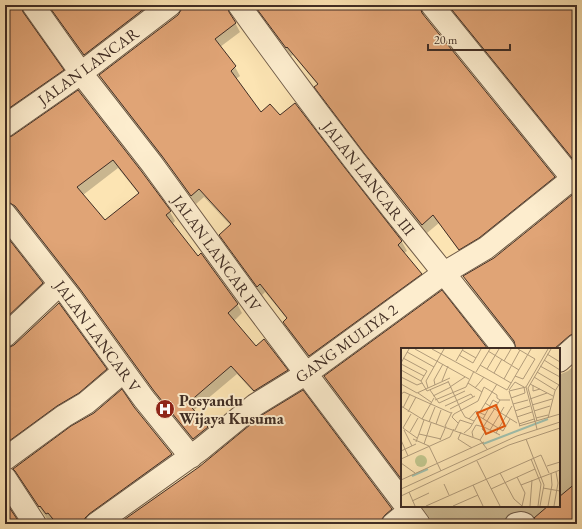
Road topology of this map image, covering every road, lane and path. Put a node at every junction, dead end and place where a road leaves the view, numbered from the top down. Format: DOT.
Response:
graph roads {
  1 [pos="33,5"];
  2 [pos="170,5"];
  3 [pos="239,5"];
  4 [pos="432,5"];
  5 [pos="81,73"];
  6 [pos="5,126"];
  7 [pos="576,180"];
  8 [pos="5,214"];
  9 [pos="444,272"];
  10 [pos="60,284"];
  11 [pos="5,336"];
  12 [pos="577,345"];
  13 [pos="503,348"];
  14 [pos="560,360"];
  15 [pos="124,371"];
  16 [pos="307,373"];
  17 [pos="191,456"];
  18 [pos="5,459"];
  19 [pos="5,478"];
  20 [pos="401,502"];
  21 [pos="35,524"];
  22 [pos="96,524"];
  1 -- 5 [label="street, JALAN LANCAR IV"];
  2 -- 5 [label="street, JALAN LANCAR"];
  3 -- 9 [label="street, JALAN LANCAR III"];
  4 -- 7 [label="street"];
  5 -- 6 [label="street, JALAN LANCAR"];
  5 -- 16 [label="street, JALAN LANCAR IV"];
  7 -- 9 [label="street, GANG MULIYA 2"];
  8 -- 10 [label="street, JALAN LANCAR V"];
  9 -- 13 [label="street, JALAN LANCAR III"];
  9 -- 16 [label="street, GANG MULIYA 2"];
  10 -- 11 [label="street"];
  10 -- 15 [label="street, JALAN LANCAR V"];
  12 -- 14 [label="street"];
  15 -- 17 [label="street, JALAN LANCAR V"];
  15 -- 18 [label="street"];
  16 -- 17 [label="street, GANG MULIYA 2"];
  16 -- 20 [label="street, JALAN LANCAR IV"];
  17 -- 22 [label="street, GANG MULIYA 2"];
  19 -- 21 [label="street"];
}
